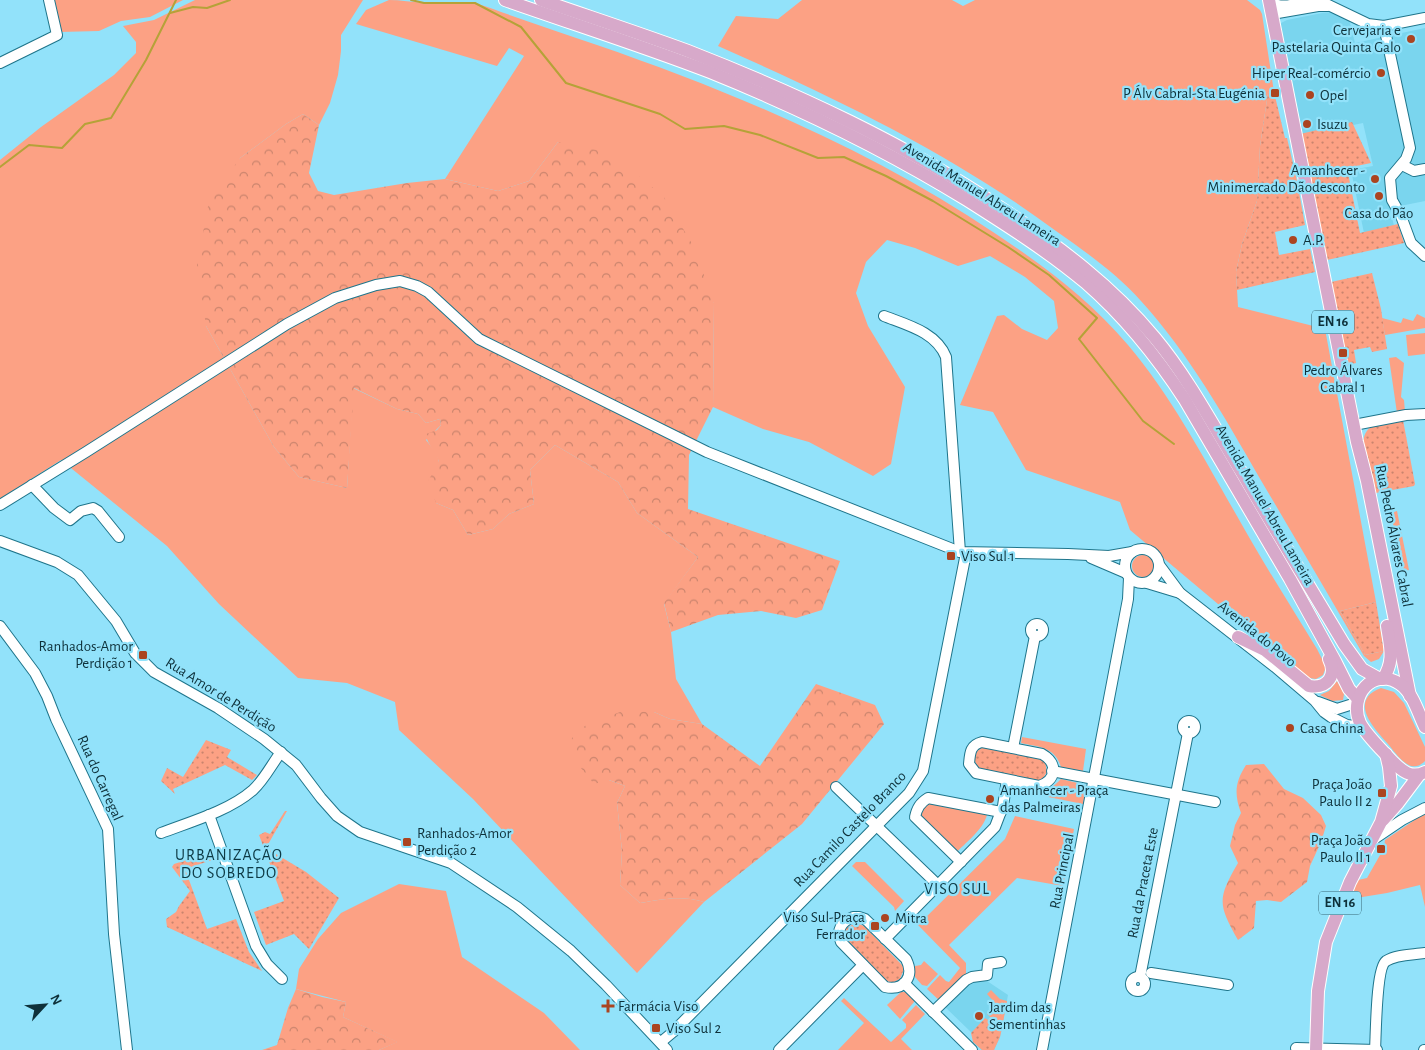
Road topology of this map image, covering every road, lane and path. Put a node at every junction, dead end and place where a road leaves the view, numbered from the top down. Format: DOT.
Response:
graph roads {
  1 [pos="49,0"];
  2 [pos="505,0"];
  3 [pos="541,0"];
  4 [pos="1263,0"];
  5 [pos="1311,0"];
  6 [pos="1318,0"];
  7 [pos="1272,5"];
  8 [pos="1334,7"];
  9 [pos="1291,12"];
  10 [pos="1425,18"];
  11 [pos="1384,26"];
  12 [pos="1271,30"];
  13 [pos="0,63"];
  14 [pos="1281,75"];
  15 [pos="1402,165"];
  16 [pos="1425,169"];
  17 [pos="1308,201"];
  18 [pos="1425,256"];
  19 [pos="884,316"];
  20 [pos="1425,414"];
  21 [pos="1354,425"];
  22 [pos="1357,442"];
  23 [pos="32,485"];
  24 [pos="0,505"];
  25 [pos="119,536"];
  26 [pos="0,541"];
  27 [pos="963,552"];
  28 [pos="1132,552"];
  29 [pos="1086,556"];
  30 [pos="1160,566"];
  31 [pos="1127,576"];
  32 [pos="1144,584"];
  33 [pos="1180,592"];
  34 [pos="1299,596"];
  35 [pos="1128,599"];
  36 [pos="0,626"];
  37 [pos="1035,636"];
  38 [pos="1238,637"];
  39 [pos="1382,679"];
  40 [pos="1410,696"];
  41 [pos="1314,701"];
  42 [pos="1357,701"];
  43 [pos="1424,723"];
  44 [pos="1362,727"];
  45 [pos="1188,733"];
  46 [pos="1013,748"];
  47 [pos="281,752"];
  48 [pos="1386,754"];
  49 [pos="1052,771"];
  50 [pos="1423,773"];
  51 [pos="1008,780"];
  52 [pos="1095,780"];
  53 [pos="836,787"];
  54 [pos="1175,794"];
  55 [pos="1214,802"];
  56 [pos="1425,808"];
  57 [pos="1001,812"];
  58 [pos="209,815"];
  59 [pos="1381,822"];
  60 [pos="876,826"];
  61 [pos="161,833"];
  62 [pos="1370,841"];
  63 [pos="961,862"];
  64 [pos="938,885"];
  65 [pos="885,939"];
  66 [pos="1425,953"];
  67 [pos="1001,962"];
  68 [pos="863,965"];
  69 [pos="1151,973"];
  70 [pos="1140,977"];
  71 [pos="282,979"];
  72 [pos="904,982"];
  73 [pos="1228,986"];
  74 [pos="933,1012"];
  75 [pos="664,1046"];
  76 [pos="1306,1048"];
  77 [pos="127,1050"];
  78 [pos="779,1050"];
  79 [pos="972,1050"];
  80 [pos="1042,1050"];
  81 [pos="1376,1050"];
  1 -- 13 [label="street"];
  2 -- 34 [label="main road, Avenida Manuel Abreu Lameira"];
  3 -- 39 [label="main road, Avenida Manuel Abreu Lameira"];
  4 -- 7 [label="main road, Rua Pedro Álvares Cabral"];
  4 -- 12 [label="main road, Rua Pedro Álvares Cabral / EN 16"];
  5 -- 7 [label="street"];
  6 -- 8 [label="street"];
  7 -- 9 [label="street"];
  7 -- 12 [label="main road, Rua Pedro Álvares Cabral / EN 16"];
  8 -- 9 [label="street"];
  8 -- 11 [label="street"];
  9 -- 12 [label="street"];
  10 -- 11 [label="street"];
  11 -- 15 [label="street"];
  12 -- 14 [label="main road, Rua Pedro Álvares Cabral / EN 16"];
  14 -- 17 [label="main road, Rua Pedro Álvares Cabral / EN 16"];
  14 -- 17 [label="main road, Rua Pedro Álvares Cabral / EN 16"];
  15 -- 16 [label="street"];
  15 -- 18 [label="street"];
  17 -- 21 [label="main road, Rua Pedro Álvares Cabral / EN 16"];
  19 -- 27 [label="street, Rua Camilo Castelo Branco"];
  20 -- 21 [label="street"];
  21 -- 22 [label="main road, Rua Pedro Álvares Cabral / EN 16"];
  22 -- 39 [label="main road, Rua Pedro Álvares Cabral / EN 16"];
  22 -- 40 [label="main road, Rua Pedro Álvares Cabral / EN 16"];
  23 -- 24 [label="street"];
  23 -- 25 [label="street"];
  23 -- 27 [label="street"];
  26 -- 47 [label="street, Rua Amor de Perdição"];
  27 -- 29 [label="street, Avenida do Povo"];
  27 -- 60 [label="street, Rua Camilo Castelo Branco"];
  28 -- 29 [label="street, Avenida do Povo"];
  28 -- 30 [label="street, Avenida do Povo"];
  28 -- 31 [label="street"];
  29 -- 31 [label="street, Avenida do Povo"];
  30 -- 32 [label="street"];
  30 -- 33 [label="street, Avenida do Povo"];
  31 -- 32 [label="street, Avenida do Povo"];
  31 -- 35 [label="street, Rua Principal"];
  32 -- 33 [label="street, Avenida do Povo"];
  32 -- 35 [label="street"];
  33 -- 38 [label="street, Avenida do Povo"];
  34 -- 38 [label="main road"];
  34 -- 42 [label="main road, Avenida Manuel Abreu Lameira"];
  35 -- 52 [label="street, Rua Principal"];
  36 -- 77 [label="street, Rua do Carregal"];
  37 -- 46 [label="street"];
  38 -- 41 [label="street, Avenida do Povo"];
  39 -- 40 [label="main road, EN 16"];
  39 -- 42 [label="main road"];
  40 -- 43 [label="main road, EN 16"];
  41 -- 42 [label="street, Avenida do Povo"];
  41 -- 44 [label="street, Avenida do Povo"];
  42 -- 44 [label="main road, EN 16"];
  44 -- 48 [label="main road, EN 16"];
  45 -- 54 [label="street, Rua da Praceta Este"];
  46 -- 49 [label="street"];
  46 -- 51 [label="street"];
  47 -- 58 [label="street"];
  47 -- 75 [label="street, Rua Amor de Perdição"];
  48 -- 50 [label="main road, EN 16"];
  48 -- 59 [label="main road, EN 16"];
  49 -- 51 [label="street"];
  49 -- 52 [label="street"];
  50 -- 59 [label="main road, EN 16"];
  51 -- 57 [label="street"];
  52 -- 54 [label="street"];
  52 -- 80 [label="street, Rua Principal"];
  53 -- 60 [label="street"];
  54 -- 55 [label="street"];
  54 -- 70 [label="street, Rua da Praceta Este"];
  56 -- 62 [label="street"];
  57 -- 63 [label="street"];
  57 -- 63 [label="street"];
  58 -- 61 [label="street"];
  58 -- 71 [label="street"];
  59 -- 62 [label="main road, EN 16"];
  60 -- 64 [label="street"];
  60 -- 75 [label="street, Rua Camilo Castelo Branco"];
  62 -- 76 [label="main road, EN 16"];
  63 -- 64 [label="street"];
  64 -- 65 [label="street"];
  65 -- 68 [label="street"];
  65 -- 72 [label="street"];
  66 -- 81 [label="street"];
  67 -- 74 [label="street"];
  68 -- 72 [label="street"];
  68 -- 78 [label="street"];
  69 -- 73 [label="street"];
  72 -- 74 [label="street"];
  74 -- 79 [label="street"];
  76 -- 81 [label="street"];
}
